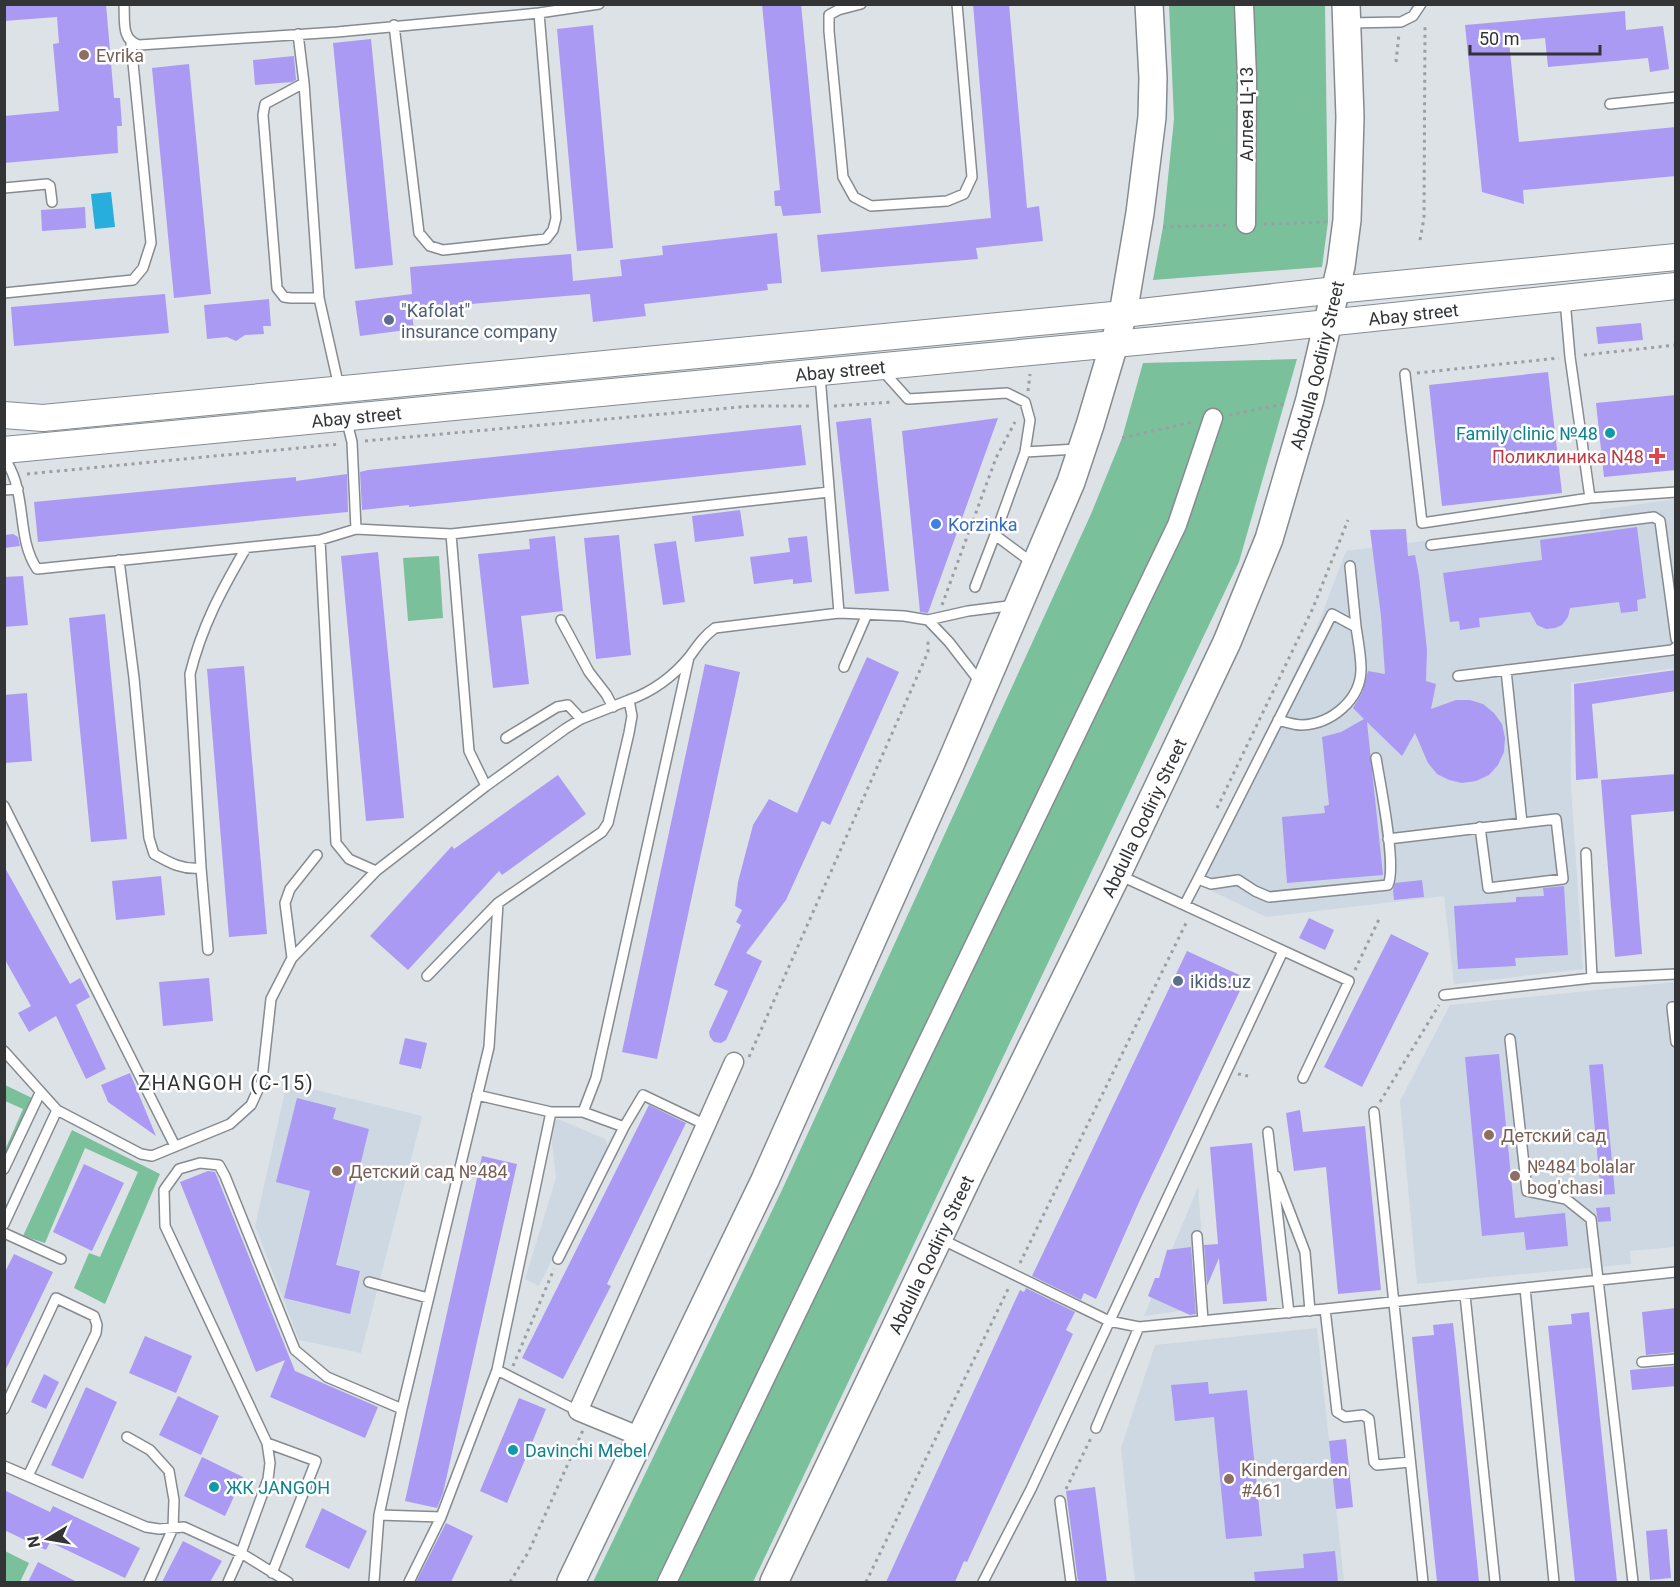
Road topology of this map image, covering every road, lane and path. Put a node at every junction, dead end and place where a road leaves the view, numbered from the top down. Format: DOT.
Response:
graph roads {
  1 [pos="124,4"];
  2 [pos="599,4"];
  3 [pos="861,4"];
  4 [pos="957,4"];
  5 [pos="1149,4"];
  6 [pos="1244,4"];
  7 [pos="1421,4"];
  8 [pos="539,13"];
  9 [pos="1347,14"];
  10 [pos="1401,22"];
  11 [pos="394,25"];
  12 [pos="298,34"];
  13 [pos="131,43"];
  14 [pos="1396,62"];
  15 [pos="304,83"];
  16 [pos="1676,97"];
  17 [pos="1610,104"];
  18 [pos="4,188"];
  19 [pos="52,202"];
  20 [pos="1246,225"];
  21 [pos="1420,240"];
  22 [pos="1676,257"];
  23 [pos="1676,286"];
  24 [pos="1336,290"];
  25 [pos="4,293"];
  26 [pos="319,298"];
  27 [pos="1565,298"];
  28 [pos="1123,314"];
  29 [pos="1329,322"];
  30 [pos="1114,345"];
  31 [pos="1676,345"];
  32 [pos="1570,357"];
  33 [pos="880,367"];
  34 [pos="820,372"];
  35 [pos="1030,374"];
  36 [pos="1406,374"];
  37 [pos="340,390"];
  38 [pos="1025,402"];
  39 [pos="751,406"];
  40 [pos="4,415"];
  41 [pos="346,417"];
  42 [pos="1213,418"];
  43 [pos="352,442"];
  44 [pos="1083,449"];
  45 [pos="4,450"];
  46 [pos="1025,452"];
  47 [pos="4,457"];
  48 [pos="14,475"];
  49 [pos="18,489"];
  50 [pos="4,490"];
  51 [pos="829,492"];
  52 [pos="1676,492"];
  53 [pos="1590,498"];
  54 [pos="1348,520"];
  55 [pos="356,529"];
  56 [pos="452,534"];
  57 [pos="995,535"];
  58 [pos="320,540"];
  59 [pos="1431,545"];
  60 [pos="246,548"];
  61 [pos="119,560"];
  62 [pos="1036,566"];
  63 [pos="1350,566"];
  64 [pos="975,587"];
  65 [pos="1019,604"];
  66 [pos="839,613"];
  67 [pos="867,614"];
  68 [pos="561,620"];
  69 [pos="928,620"];
  70 [pos="1356,627"];
  71 [pos="1676,639"];
  72 [pos="1676,647"];
  73 [pos="689,657"];
  74 [pos="844,667"];
  75 [pos="1506,670"];
  76 [pos="1458,676"];
  77 [pos="984,687"];
  78 [pos="629,700"];
  79 [pos="613,707"];
  80 [pos="581,719"];
  81 [pos="1278,720"];
  82 [pos="506,738"];
  83 [pos="1376,758"];
  84 [pos="486,786"];
  85 [pos="4,806"];
  86 [pos="1215,813"];
  87 [pos="1522,823"];
  88 [pos="1480,827"];
  89 [pos="1388,839"];
  90 [pos="1586,853"];
  91 [pos="317,855"];
  92 [pos="201,868"];
  93 [pos="376,871"];
  94 [pos="1117,874"];
  95 [pos="1198,879"];
  96 [pos="498,903"];
  97 [pos="1189,906"];
  98 [pos="1380,917"];
  99 [pos="208,950"];
  100 [pos="1283,951"];
  101 [pos="292,958"];
  102 [pos="1676,974"];
  103 [pos="428,976"];
  104 [pos="1592,978"];
  105 [pos="1349,981"];
  106 [pos="1444,995"];
  107 [pos="1676,1007"];
  108 [pos="1510,1039"];
  109 [pos="1676,1042"];
  110 [pos="5,1052"];
  111 [pos="740,1064"];
  112 [pos="1303,1078"];
  113 [pos="40,1093"];
  114 [pos="477,1095"];
  115 [pos="57,1110"];
  116 [pos="551,1112"];
  117 [pos="583,1112"];
  118 [pos="1374,1112"];
  119 [pos="706,1125"];
  120 [pos="624,1127"];
  121 [pos="1268,1132"];
  122 [pos="175,1146"];
  123 [pos="1271,1163"];
  124 [pos="4,1169"];
  125 [pos="4,1224"];
  126 [pos="4,1233"];
  127 [pos="1197,1236"];
  128 [pos="939,1238"];
  129 [pos="61,1259"];
  130 [pos="558,1259"];
  131 [pos="1676,1272"];
  132 [pos="1014,1275"];
  133 [pos="1598,1280"];
  134 [pos="369,1282"];
  135 [pos="1525,1288"];
  136 [pos="1465,1295"];
  137 [pos="428,1299"];
  138 [pos="1394,1302"];
  139 [pos="1325,1310"];
  140 [pos="1310,1311"];
  141 [pos="1289,1313"];
  142 [pos="1109,1321"];
  143 [pos="1203,1321"];
  144 [pos="1139,1327"];
  145 [pos="1676,1359"];
  146 [pos="1642,1362"];
  147 [pos="497,1370"];
  148 [pos="509,1376"];
  149 [pos="4,1409"];
  150 [pos="402,1409"];
  151 [pos="584,1413"];
  152 [pos="1096,1428"];
  153 [pos="127,1437"];
  154 [pos="641,1437"];
  155 [pos="267,1443"];
  156 [pos="1410,1462"];
  157 [pos="4,1466"];
  158 [pos="28,1476"];
  159 [pos="1060,1501"];
  160 [pos="379,1515"];
  161 [pos="441,1516"];
  162 [pos="173,1528"];
  163 [pos="241,1553"];
  164 [pos="272,1573"];
  165 [pos="149,1582"];
  166 [pos="228,1582"];
  167 [pos="288,1582"];
  168 [pos="374,1582"];
  169 [pos="409,1582"];
  170 [pos="510,1582"];
  171 [pos="571,1582"];
  172 [pos="667,1582"];
  173 [pos="774,1582"];
  174 [pos="866,1582"];
  175 [pos="983,1582"];
  176 [pos="1071,1582"];
  177 [pos="1423,1582"];
  178 [pos="1495,1582"];
  179 [pos="1554,1582"];
  180 [pos="1633,1582"];
  1 -- 13 [label="lane"];
  2 -- 8 [label="lane"];
  3 -- 4 [label="lane"];
  5 -- 28 [label="main road"];
  6 -- 20 [label="street, Аллея Ц-13"];
  7 -- 10 [label="lane"];
  8 -- 11 [label="lane"];
  8 -- 11 [label="lane"];
  9 -- 10 [label="lane"];
  9 -- 24 [label="main road, Abdulla Qodiriy Street"];
  10 -- 14 [label="path"];
  10 -- 21 [label="path"];
  11 -- 12 [label="lane"];
  12 -- 13 [label="lane"];
  12 -- 15 [label="lane"];
  13 -- 25 [label="lane"];
  15 -- 26 [label="lane"];
  15 -- 26 [label="lane"];
  16 -- 17 [label="lane"];
  18 -- 19 [label="lane"];
  22 -- 24 [label="main road, Abay street"];
  23 -- 27 [label="main road, Abay street"];
  24 -- 28 [label="main road, Abay street"];
  24 -- 29 [label="main road, Abdulla Qodiriy Street"];
  26 -- 37 [label="lane"];
  27 -- 29 [label="main road, Abay street"];
  27 -- 32 [label="lane"];
  28 -- 30 [label="main road"];
  28 -- 37 [label="main road, Abay street"];
  29 -- 30 [label="main road, Abay street"];
  29 -- 94 [label="main road, Abdulla Qodiriy Street"];
  30 -- 33 [label="main road, Abay street"];
  30 -- 44 [label="main road"];
  31 -- 32 [label="path"];
  32 -- 36 [label="path"];
  32 -- 53 [label="lane"];
  33 -- 34 [label="main road, Abay street"];
  33 -- 38 [label="lane"];
  34 -- 41 [label="main road, Abay street"];
  34 -- 51 [label="lane"];
  35 -- 38 [label="path"];
  36 -- 53 [label="lane"];
  37 -- 40 [label="main road, Abay street"];
  37 -- 41 [label="main road"];
  38 -- 46 [label="lane"];
  38 -- 69 [label="path"];
  39 -- 43 [label="path"];
  41 -- 43 [label="lane"];
  41 -- 45 [label="main road, Abay street"];
  42 -- 172 [label="street"];
  43 -- 48 [label="path"];
  43 -- 55 [label="lane"];
  44 -- 46 [label="lane"];
  44 -- 62 [label="main road"];
  46 -- 57 [label="lane"];
  47 -- 48 [label="lane"];
  48 -- 49 [label="lane"];
  49 -- 50 [label="lane"];
  49 -- 61 [label="lane"];
  51 -- 56 [label="lane"];
  51 -- 66 [label="lane"];
  52 -- 53 [label="lane"];
  54 -- 86 [label="path"];
  55 -- 56 [label="lane"];
  55 -- 58 [label="lane"];
  56 -- 84 [label="lane"];
  57 -- 62 [label="lane"];
  57 -- 64 [label="lane"];
  58 -- 60 [label="lane"];
  58 -- 93 [label="lane"];
  59 -- 71 [label="lane"];
  60 -- 61 [label="lane"];
  60 -- 92 [label="lane"];
  61 -- 92 [label="lane"];
  62 -- 65 [label="main road"];
  63 -- 70 [label="lane"];
  65 -- 69 [label="lane"];
  65 -- 77 [label="main road"];
  66 -- 67 [label="lane"];
  66 -- 73 [label="lane"];
  67 -- 69 [label="lane"];
  67 -- 74 [label="lane"];
  68 -- 79 [label="lane"];
  69 -- 77 [label="lane"];
  69 -- 111 [label="path"];
  70 -- 81 [label="lane"];
  70 -- 81 [label="lane"];
  72 -- 75 [label="lane"];
  73 -- 78 [label="lane"];
  73 -- 117 [label="lane"];
  75 -- 76 [label="lane"];
  75 -- 87 [label="lane"];
  77 -- 154 [label="main road"];
  78 -- 79 [label="lane"];
  78 -- 96 [label="lane"];
  79 -- 80 [label="lane"];
  80 -- 82 [label="lane"];
  80 -- 84 [label="lane"];
  81 -- 95 [label="lane"];
  83 -- 89 [label="lane"];
  84 -- 93 [label="lane"];
  85 -- 122 [label="lane"];
  87 -- 88 [label="lane"];
  87 -- 88 [label="lane"];
  88 -- 89 [label="lane"];
  89 -- 95 [label="lane"];
  90 -- 104 [label="lane"];
  91 -- 101 [label="lane"];
  92 -- 99 [label="lane"];
  93 -- 101 [label="lane"];
  94 -- 97 [label="lane"];
  94 -- 128 [label="main road, Abdulla Qodiriy Street"];
  95 -- 97 [label="lane"];
  96 -- 103 [label="lane"];
  96 -- 114 [label="lane"];
  97 -- 100 [label="lane"];
  97 -- 132 [label="path"];
  98 -- 105 [label="path"];
  100 -- 105 [label="lane"];
  100 -- 142 [label="lane"];
  101 -- 122 [label="lane"];
  102 -- 104 [label="lane"];
  104 -- 106 [label="lane"];
  105 -- 112 [label="lane"];
  106 -- 118 [label="path"];
  107 -- 109 [label="lane"];
  108 -- 133 [label="lane"];
  110 -- 113 [label="lane"];
  111 -- 119 [label="street"];
  113 -- 115 [label="lane"];
  113 -- 124 [label="lane"];
  114 -- 116 [label="lane"];
  114 -- 137 [label="lane"];
  115 -- 122 [label="lane"];
  115 -- 125 [label="lane"];
  116 -- 117 [label="lane"];
  116 -- 147 [label="lane"];
  117 -- 120 [label="lane"];
  118 -- 138 [label="lane"];
  119 -- 120 [label="lane"];
  119 -- 151 [label="street"];
  120 -- 130 [label="lane"];
  121 -- 123 [label="lane"];
  123 -- 140 [label="lane"];
  123 -- 141 [label="lane"];
  126 -- 129 [label="lane"];
  127 -- 143 [label="lane"];
  128 -- 132 [label="lane"];
  128 -- 173 [label="main road, Abdulla Qodiriy Street"];
  130 -- 148 [label="path"];
  131 -- 133 [label="lane"];
  132 -- 142 [label="lane"];
  132 -- 174 [label="path"];
  133 -- 135 [label="lane"];
  133 -- 180 [label="lane"];
  134 -- 137 [label="lane"];
  135 -- 136 [label="lane"];
  135 -- 179 [label="lane"];
  136 -- 138 [label="lane"];
  136 -- 178 [label="lane"];
  137 -- 150 [label="lane"];
  138 -- 139 [label="lane"];
  138 -- 156 [label="lane"];
  139 -- 140 [label="lane"];
  139 -- 156 [label="lane"];
  140 -- 141 [label="lane"];
  141 -- 143 [label="lane"];
  142 -- 144 [label="lane"];
  142 -- 175 [label="lane"];
  143 -- 144 [label="lane"];
  144 -- 152 [label="lane"];
  145 -- 146 [label="lane"];
  147 -- 148 [label="lane"];
  147 -- 161 [label="lane"];
  148 -- 151 [label="lane"];
  149 -- 158 [label="lane"];
  150 -- 155 [label="lane"];
  150 -- 160 [label="lane"];
  151 -- 154 [label="street"];
  151 -- 170 [label="path"];
  152 -- 159 [label="path"];
  153 -- 162 [label="lane"];
  154 -- 171 [label="main road"];
  155 -- 163 [label="lane"];
  155 -- 164 [label="lane"];
  156 -- 177 [label="lane"];
  157 -- 158 [label="lane"];
  158 -- 162 [label="lane"];
  159 -- 176 [label="lane"];
  160 -- 161 [label="lane"];
  160 -- 168 [label="lane"];
  161 -- 169 [label="lane"];
  162 -- 163 [label="lane"];
  162 -- 165 [label="lane"];
  163 -- 164 [label="lane"];
  163 -- 166 [label="lane"];
  164 -- 167 [label="lane"];
}
